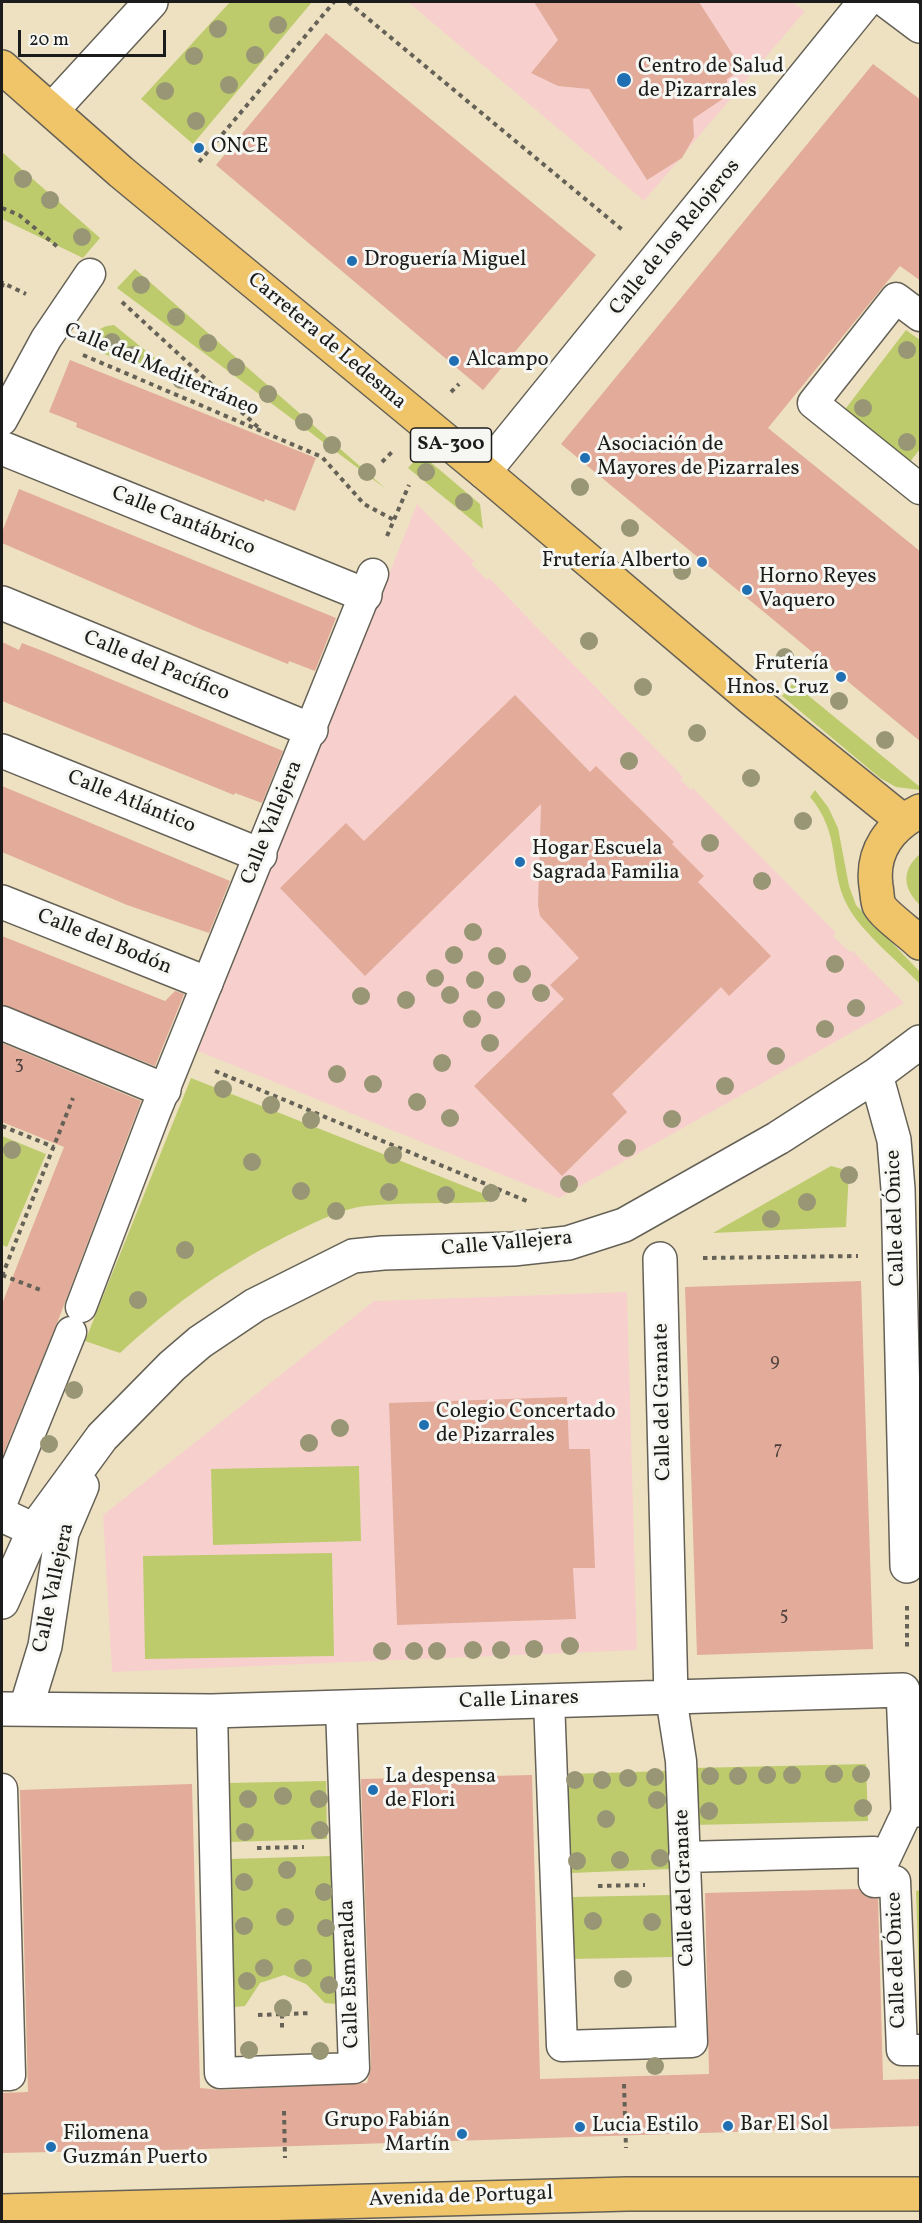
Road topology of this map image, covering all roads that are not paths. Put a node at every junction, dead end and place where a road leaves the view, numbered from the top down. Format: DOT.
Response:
graph roads {
  1 [pos="151,2"];
  2 [pos="865,2"];
  3 [pos="888,2"];
  4 [pos="921,26"];
  5 [pos="2,67"];
  6 [pos="52,110"];
  7 [pos="90,274"];
  8 [pos="921,316"];
  9 [pos="2,420"];
  10 [pos="2,448"];
  11 [pos="484,472"];
  12 [pos="919,484"];
  13 [pos="369,584"];
  14 [pos="2,603"];
  15 [pos="311,730"];
  16 [pos="2,752"];
  17 [pos="911,816"];
  18 [pos="260,855"];
  19 [pos="2,902"];
  20 [pos="921,943"];
  21 [pos="206,983"];
  22 [pos="2,1023"];
  23 [pos="921,1042"];
  24 [pos="876,1075"];
  25 [pos="164,1090"];
  26 [pos="660,1258"];
  27 [pos="912,1364"];
  28 [pos="102,1437"];
  29 [pos="2,1502"];
  30 [pos="2,1515"];
  31 [pos="34,1530"];
  32 [pos="907,1581"];
  33 [pos="2,1602"];
  34 [pos="671,1697"];
  35 [pos="549,1700"];
  36 [pos="341,1707"];
  37 [pos="14,1708"];
  38 [pos="212,1711"];
  39 [pos="2,1789"];
  40 [pos="914,1810"];
  41 [pos="685,1870"];
  42 [pos="873,1882"];
  43 [pos="921,2050"];
  44 [pos="2,2075"];
  45 [pos="921,2194"];
  46 [pos="2,2211"];
  1 -- 6 [label="street"];
  2 -- 11 [label="street, Calle de los Relojeros"];
  3 -- 4 [label="street"];
  5 -- 6 [label="main road, Carretera de Ledesma / SA-300"];
  6 -- 11 [label="main road, Carretera de Ledesma / SA-300"];
  7 -- 9 [label="street"];
  8 -- 12 [label="street"];
  10 -- 13 [label="street, Calle Cantábrico"];
  11 -- 17 [label="main road, Carretera de Ledesma / SA-300"];
  13 -- 15 [label="street, Calle Vallejera"];
  14 -- 15 [label="street, Calle del Pacífico"];
  15 -- 18 [label="street, Calle Vallejera"];
  16 -- 18 [label="street, Calle Atlántico"];
  17 -- 20 [label="main road, SA-300"];
  18 -- 21 [label="street, Calle Vallejera"];
  19 -- 21 [label="street, Calle del Bodón"];
  21 -- 25 [label="street, Calle Vallejera"];
  22 -- 25 [label="street"];
  23 -- 24 [label="street, Calle Vallejera"];
  24 -- 27 [label="street, Calle del Ónice"];
  24 -- 28 [label="street, Calle Vallejera"];
  25 -- 29 [label="street, Calle Vallejera"];
  26 -- 34 [label="street, Calle del Granate"];
  27 -- 32 [label="street, Calle del Ónice"];
  28 -- 31 [label="street, Calle Vallejera"];
  28 -- 37 [label="street, Calle Vallejera"];
  30 -- 31 [label="street"];
  31 -- 33 [label="street, Calle Vallejera"];
  34 -- 35 [label="street, Calle Linares"];
  34 -- 40 [label="street, Calle Linares"];
  34 -- 41 [label="street, Calle del Granate"];
  35 -- 36 [label="street, Calle Linares"];
  35 -- 41 [label="street, Calle del Granate"];
  36 -- 38 [label="street, Calle Linares"];
  36 -- 38 [label="street, Calle Esmeralda"];
  37 -- 38 [label="street, Calle Linares"];
  39 -- 44 [label="street"];
  40 -- 42 [label="street, Calle del Ónice"];
  41 -- 42 [label="street"];
  42 -- 43 [label="street, Calle del Ónice"];
  45 -- 46 [label="main road, Avenida de Portugal"];
}
